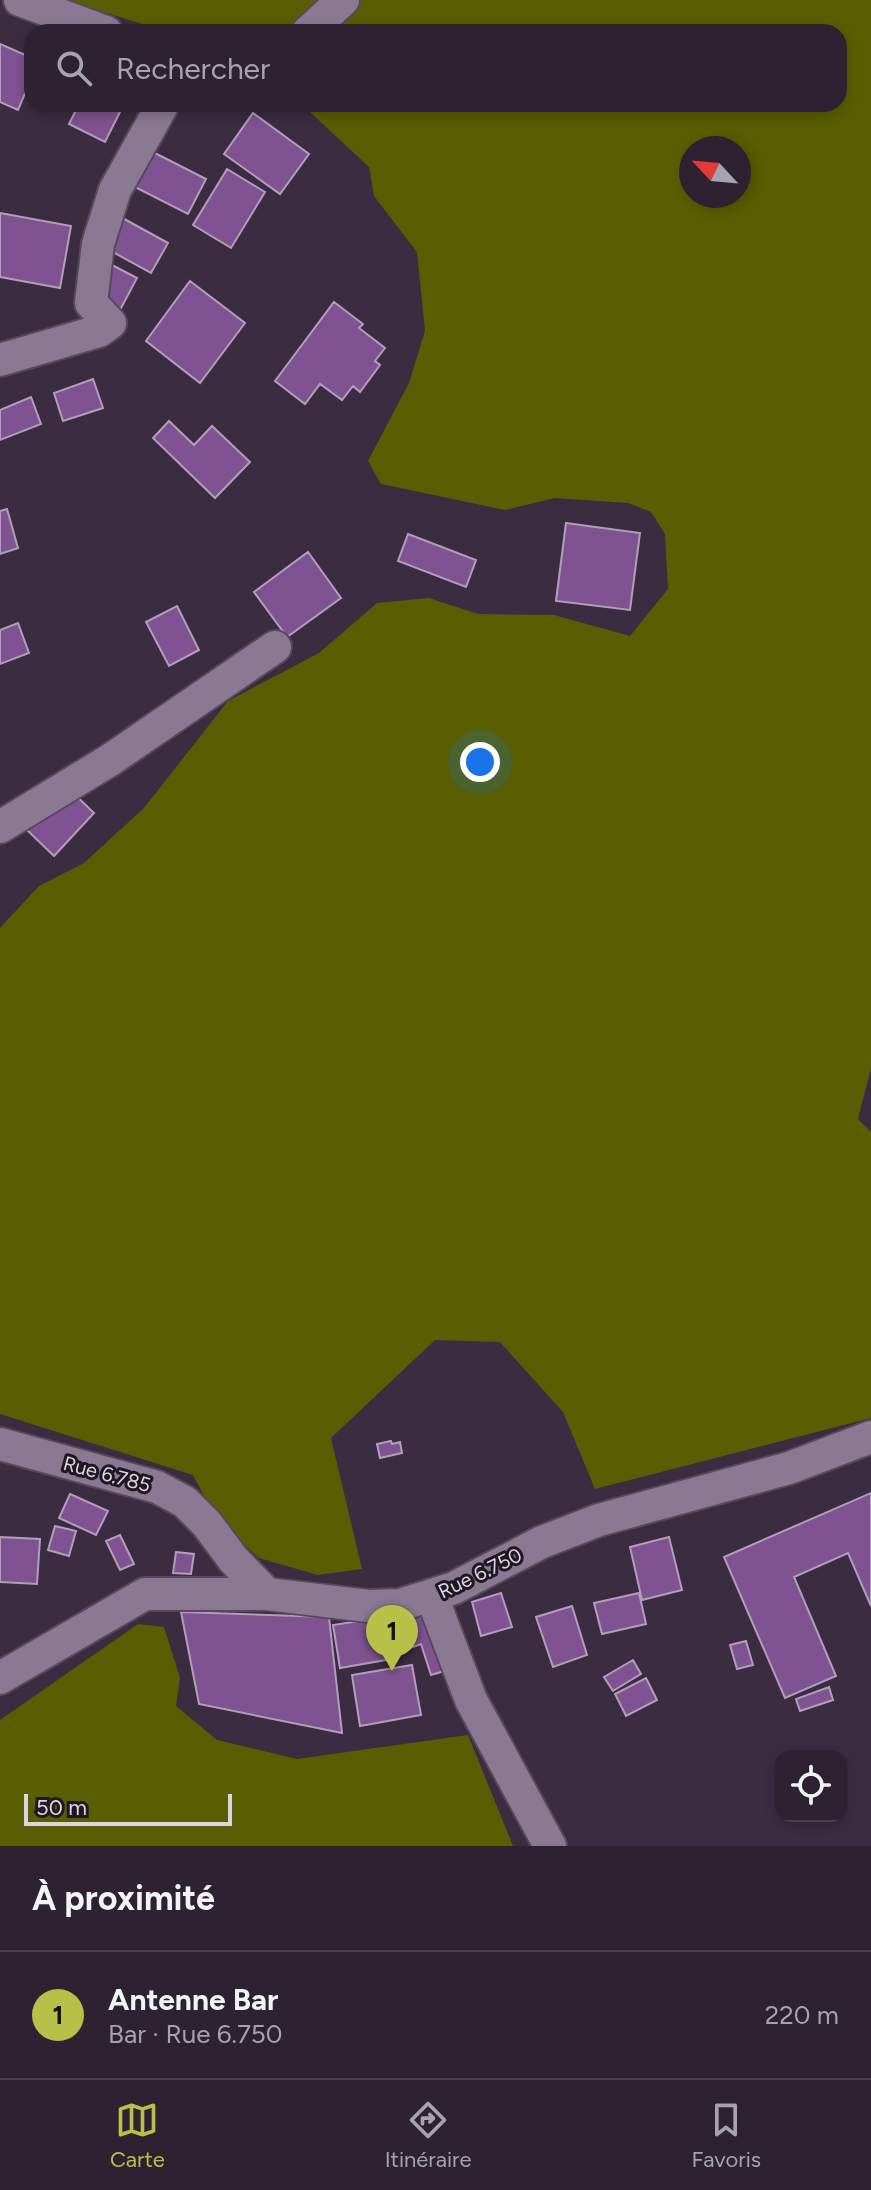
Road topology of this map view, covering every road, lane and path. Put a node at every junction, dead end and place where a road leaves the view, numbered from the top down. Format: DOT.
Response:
graph roads {
  1 [pos="20,0"];
  2 [pos="343,0"];
  3 [pos="84,24"];
  4 [pos="317,24"];
  5 [pos="159,112"];
  6 [pos="0,360"];
  7 [pos="275,647"];
  8 [pos="0,827"];
  9 [pos="871,1437"];
  10 [pos="0,1444"];
  11 [pos="267,1594"];
  12 [pos="432,1597"];
  13 [pos="0,1678"];
  14 [pos="550,1846"];
  1 -- 3 [label="street"];
  2 -- 4 [label="street"];
  5 -- 6 [label="street"];
  7 -- 8 [label="street"];
  9 -- 12 [label="street, Rue 6.750"];
  10 -- 11 [label="street, Rue 6.785"];
  11 -- 12 [label="street, Rue 6.750"];
  11 -- 13 [label="street, Rue 6.750"];
  12 -- 14 [label="street"];
}
